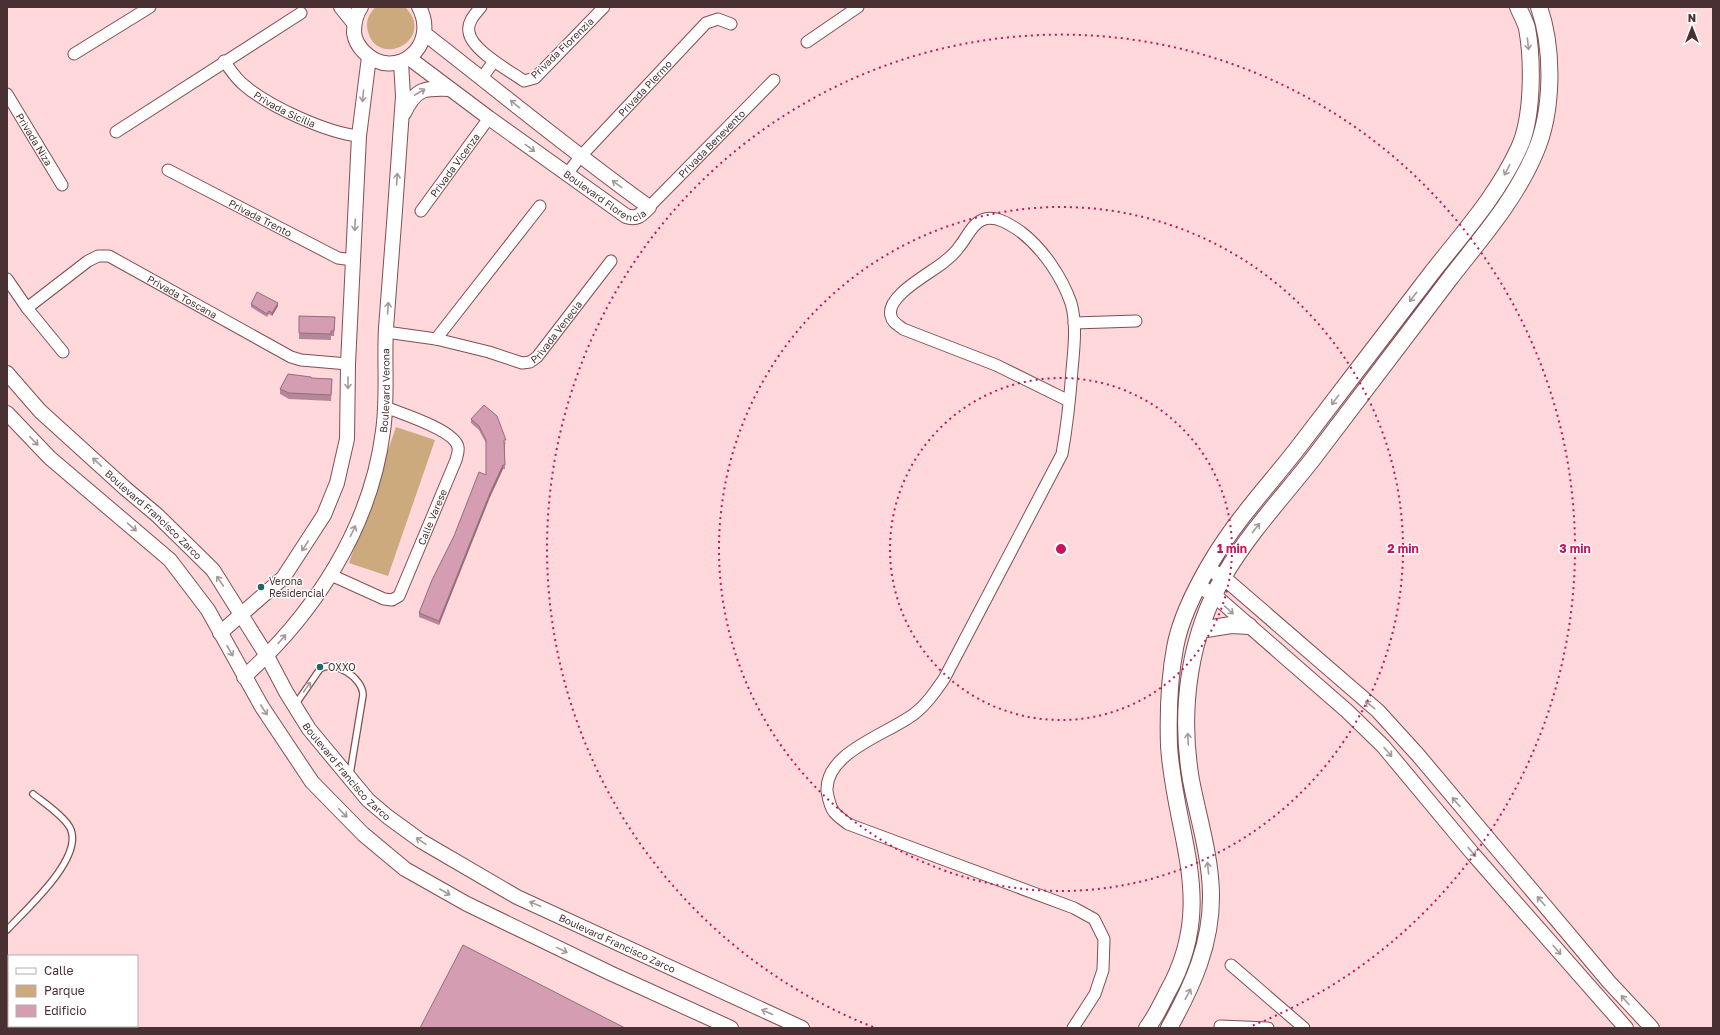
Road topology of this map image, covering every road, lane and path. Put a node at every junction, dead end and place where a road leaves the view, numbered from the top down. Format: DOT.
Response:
graph roads {
  1 [pos="150,7"];
  2 [pos="341,7"];
  3 [pos="361,7"];
  4 [pos="481,7"];
  5 [pos="604,7"];
  6 [pos="858,7"];
  7 [pos="1518,7"];
  8 [pos="1539,7"];
  9 [pos="424,10"];
  10 [pos="301,13"];
  11 [pos="354,23"];
  12 [pos="730,24"];
  13 [pos="425,34"];
  14 [pos="807,42"];
  15 [pos="74,54"];
  16 [pos="369,57"];
  17 [pos="405,60"];
  18 [pos="224,62"];
  19 [pos="494,62"];
  20 [pos="482,78"];
  21 [pos="774,80"];
  22 [pos="450,88"];
  23 [pos="7,94"];
  24 [pos="402,116"];
  25 [pos="489,118"];
  26 [pos="116,132"];
  27 [pos="359,136"];
  28 [pos="580,157"];
  29 [pos="168,170"];
  30 [pos="567,174"];
  31 [pos="62,185"];
  32 [pos="540,206"];
  33 [pos="649,207"];
  34 [pos="421,211"];
  35 [pos="353,260"];
  36 [pos="611,261"];
  37 [pos="7,279"];
  38 [pos="1427,279"];
  39 [pos="1441,290"];
  40 [pos="27,308"];
  41 [pos="1136,321"];
  42 [pos="1074,323"];
  43 [pos="386,332"];
  44 [pos="436,339"];
  45 [pos="63,352"];
  46 [pos="348,364"];
  47 [pos="7,373"];
  48 [pos="1069,401"];
  49 [pos="385,407"];
  50 [pos="7,413"];
  51 [pos="1207,568"];
  52 [pos="331,575"];
  53 [pos="1223,577"];
  54 [pos="1199,586"];
  55 [pos="1214,595"];
  56 [pos="241,614"];
  57 [pos="1249,626"];
  58 [pos="1200,630"];
  59 [pos="220,633"];
  60 [pos="267,656"];
  61 [pos="244,676"];
  62 [pos="294,706"];
  63 [pos="349,778"];
  64 [pos="33,794"];
  65 [pos="7,930"];
  66 [pos="1231,965"];
  67 [pos="1220,1026"];
  68 [pos="731,1028"];
  69 [pos="802,1028"];
  70 [pos="1073,1028"];
  71 [pos="1147,1028"];
  72 [pos="1169,1028"];
  73 [pos="1268,1028"];
  74 [pos="1304,1028"];
  75 [pos="1626,1028"];
  76 [pos="1652,1028"];
  1 -- 15 [label="street"];
  2 -- 11 [label="street"];
  3 -- 11 [label="street"];
  4 -- 19 [label="street, Privada Florenzia"];
  5 -- 19 [label="street, Privada Florenzia"];
  6 -- 14 [label="street"];
  7 -- 38 [label="main road, one-way"];
  8 -- 39 [label="main road"];
  9 -- 13 [label="street"];
  10 -- 18 [label="street"];
  11 -- 16 [label="street"];
  12 -- 28 [label="street, Privada Plermo"];
  13 -- 17 [label="street"];
  13 -- 20 [label="street, Boulevard Florencia"];
  16 -- 17 [label="street"];
  16 -- 27 [label="street, one-way"];
  17 -- 22 [label="street, Boulevard Florencia"];
  17 -- 24 [label="street, Boulevard Verona"];
  18 -- 26 [label="street"];
  18 -- 27 [label="street, Privada Sicilia"];
  19 -- 20 [label="street"];
  28 -- 20 [label="street, Boulevard Florencia, one-way"];
  21 -- 33 [label="street, Privada Benevento"];
  24 -- 22 [label="street, one-way"];
  22 -- 25 [label="street, Boulevard Florencia"];
  23 -- 31 [label="street, Privada Niza"];
  43 -- 24 [label="street, Boulevard Verona, one-way"];
  25 -- 30 [label="street, Boulevard Florencia, one-way"];
  25 -- 34 [label="street, Privada Vicenza"];
  27 -- 35 [label="street, one-way"];
  28 -- 30 [label="street, Privada Plermo"];
  33 -- 28 [label="street, Boulevard Florencia, one-way"];
  29 -- 35 [label="street, Privada Trento"];
  30 -- 33 [label="street, Boulevard Florencia"];
  32 -- 44 [label="street"];
  35 -- 46 [label="street"];
  36 -- 44 [label="street, Privada Venecia"];
  37 -- 40 [label="street"];
  38 -- 39 [label="main road"];
  38 -- 51 [label="main road, one-way"];
  53 -- 39 [label="main road, one-way"];
  40 -- 45 [label="street"];
  40 -- 46 [label="street, Privada Toscana"];
  41 -- 42 [label="street"];
  42 -- 48 [label="street"];
  42 -- 48 [label="street"];
  43 -- 44 [label="street, Privada Venecia"];
  43 -- 49 [label="street, Boulevard Verona"];
  46 -- 56 [label="street, one-way"];
  56 -- 47 [label="street, Boulevard Francisco Zarco, one-way"];
  48 -- 70 [label="street"];
  52 -- 49 [label="street, Boulevard Verona, one-way"];
  49 -- 52 [label="street, Calle Varese"];
  50 -- 59 [label="street, one-way"];
  51 -- 53 [label="street"];
  51 -- 54 [label="main road"];
  60 -- 52 [label="street, Boulevard Verona, one-way"];
  53 -- 55 [label="main road"];
  76 -- 53 [label="street, one-way"];
  54 -- 55 [label="street"];
  54 -- 71 [label="main road"];
  55 -- 57 [label="street, one-way"];
  55 -- 58 [label="main road"];
  56 -- 59 [label="street"];
  56 -- 60 [label="street, Boulevard Francisco Zarco"];
  57 -- 58 [label="main road"];
  57 -- 75 [label="street, one-way"];
  72 -- 58 [label="main road, one-way"];
  59 -- 61 [label="street, one-way"];
  60 -- 61 [label="street, Boulevard Verona"];
  60 -- 62 [label="street, Boulevard Francisco Zarco"];
  61 -- 68 [label="street, one-way"];
  62 -- 63 [label="street, Boulevard Francisco Zarco"];
  62 -- 63 [label="lane, one-way"];
  69 -- 63 [label="street, Boulevard Francisco Zarco, one-way"];
  64 -- 65 [label="lane"];
  66 -- 74 [label="street"];
  67 -- 73 [label="street"];
}
